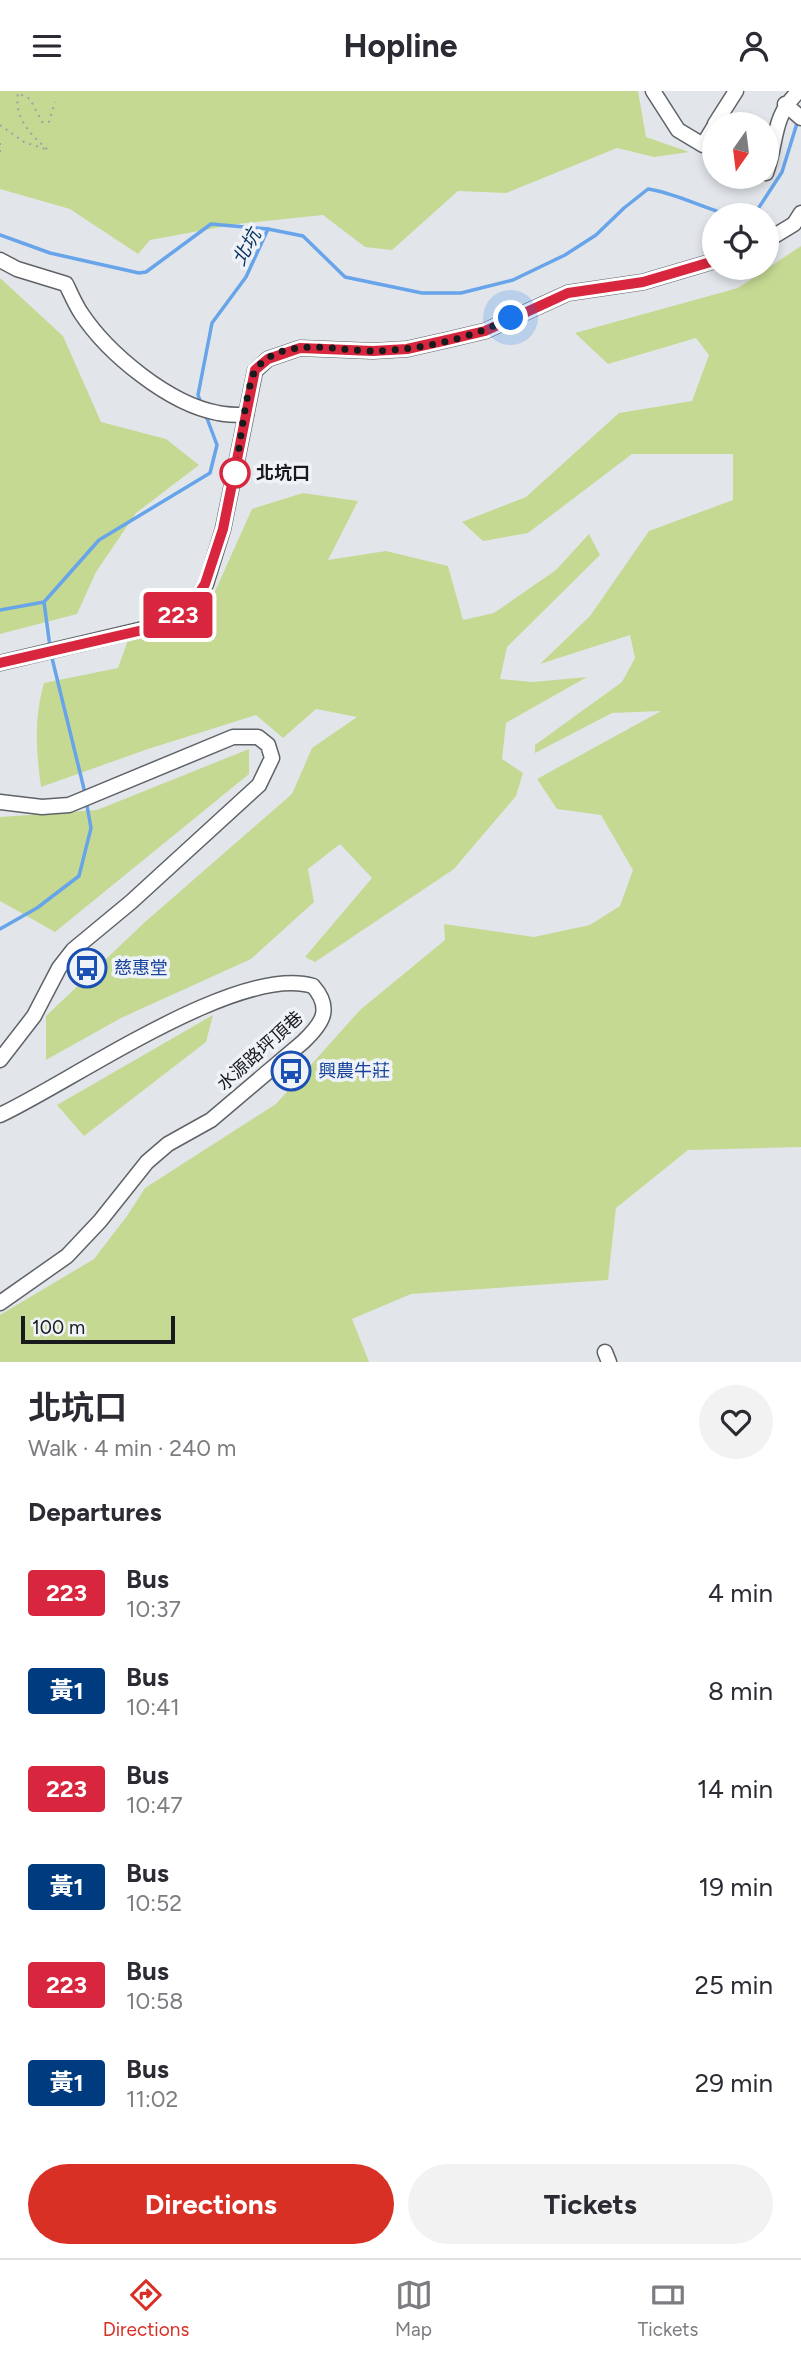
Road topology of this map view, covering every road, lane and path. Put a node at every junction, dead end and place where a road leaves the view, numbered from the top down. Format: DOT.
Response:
graph roads {
  1 [pos="653,91"];
  2 [pos="736,91"];
  3 [pos="799,91"];
  4 [pos="55,102"];
  5 [pos="793,111"];
  6 [pos="723,112"];
  7 [pos="0,125"];
  8 [pos="779,129"];
  9 [pos="0,143"];
  10 [pos="702,144"];
  11 [pos="0,155"];
  12 [pos="801,213"];
  13 [pos="779,233"];
  14 [pos="0,260"];
  15 [pos="702,265"];
  16 [pos="246,415"];
  17 [pos="0,663"];
  18 [pos="0,802"];
  19 [pos="0,1060"];
  20 [pos="0,1115"];
  21 [pos="0,1303"];
  1 -- 10 [label="street"];
  2 -- 6 [label="street"];
  3 -- 5 [label="street"];
  4 -- 7 [label="path"];
  5 -- 8 [label="street"];
  9 -- 11 [label="path"];
  12 -- 13 [label="street"];
  14 -- 16 [label="street"];
  15 -- 16 [label="street"];
  16 -- 17 [label="street"];
  18 -- 19 [label="street"];
  20 -- 21 [label="street, 水源路坪頂巷"];
}
